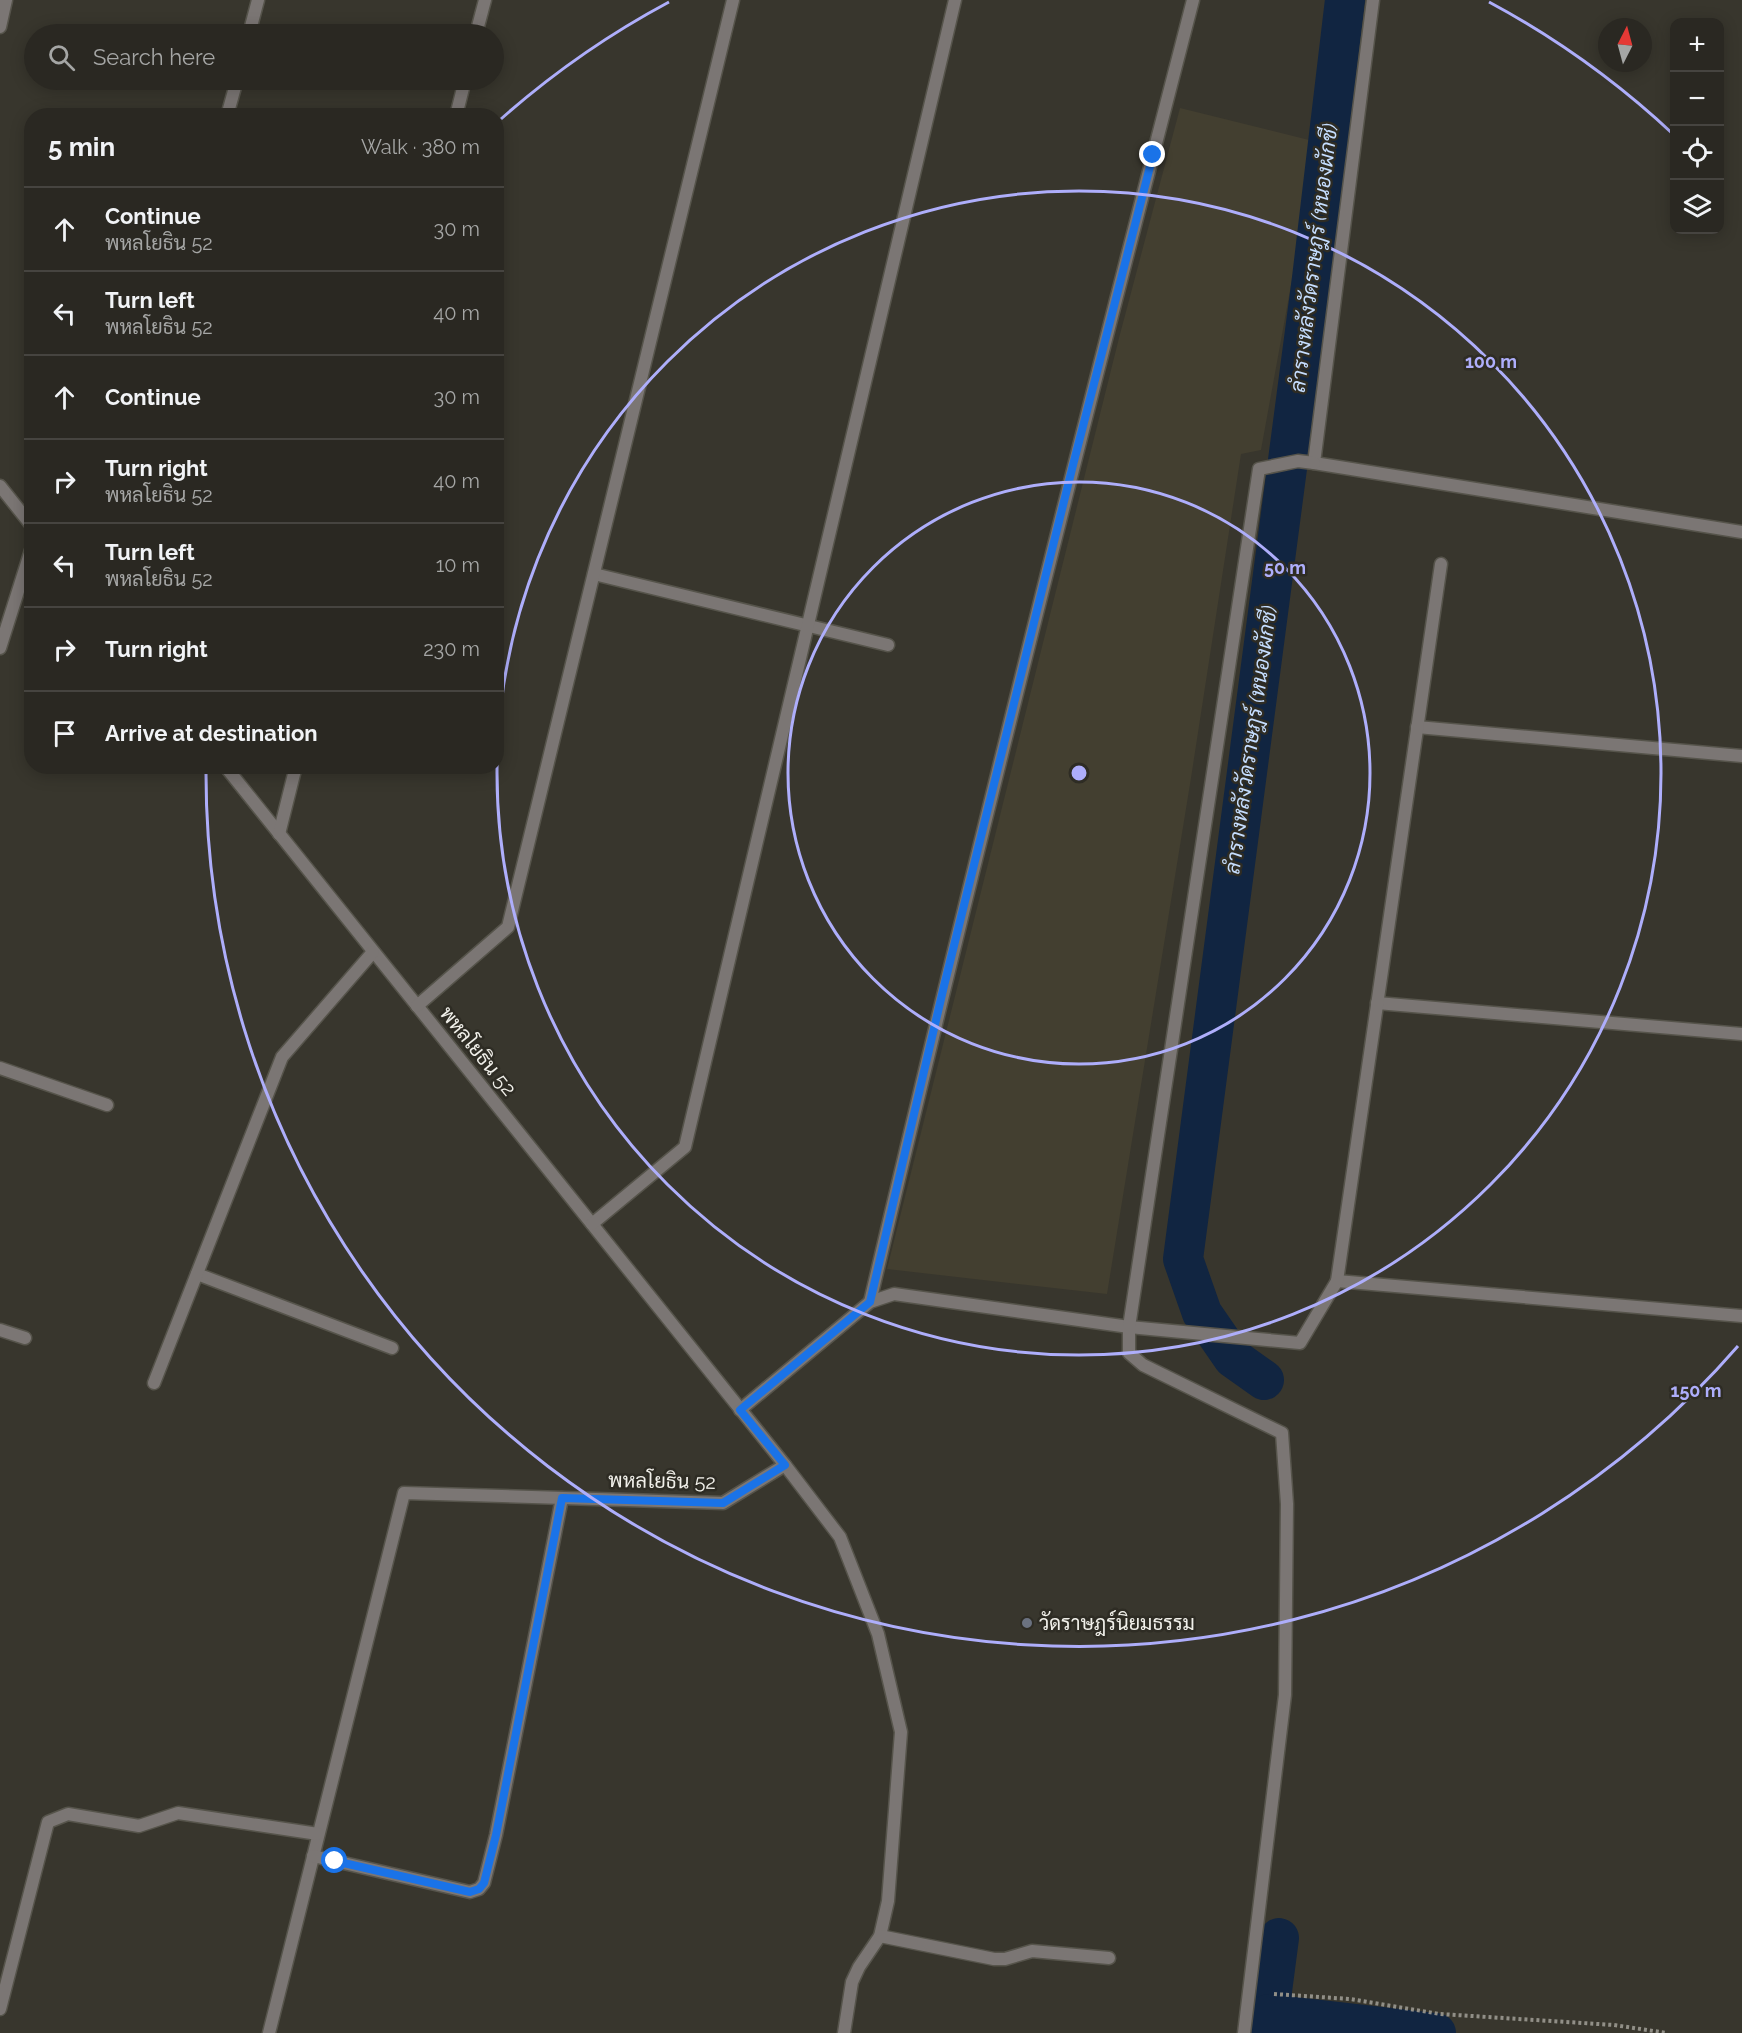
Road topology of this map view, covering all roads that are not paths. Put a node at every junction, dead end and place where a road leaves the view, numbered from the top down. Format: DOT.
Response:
graph roads {
  1 [pos="6,0"];
  2 [pos="258,0"];
  3 [pos="485,0"];
  4 [pos="733,0"];
  5 [pos="955,0"];
  6 [pos="1193,0"];
  7 [pos="1373,0"];
  8 [pos="252,24"];
  9 [pos="479,24"];
  10 [pos="0,27"];
  11 [pos="234,90"];
  12 [pos="462,90"];
  13 [pos="229,108"];
  14 [pos="458,108"];
  15 [pos="1314,463"];
  16 [pos="0,486"];
  17 [pos="24,516"];
  18 [pos="1742,532"];
  19 [pos="1441,564"];
  20 [pos="24,572"];
  21 [pos="594,574"];
  22 [pos="807,625"];
  23 [pos="888,645"];
  24 [pos="0,648"];
  25 [pos="1417,727"];
  26 [pos="1742,756"];
  27 [pos="231,774"];
  28 [pos="294,774"];
  29 [pos="279,834"];
  30 [pos="374,952"];
  31 [pos="1377,1002"];
  32 [pos="417,1006"];
  33 [pos="1742,1034"];
  34 [pos="0,1068"];
  35 [pos="107,1105"];
  36 [pos="592,1224"];
  37 [pos="197,1274"];
  38 [pos="1336,1281"];
  39 [pos="870,1302"];
  40 [pos="1742,1316"];
  41 [pos="1129,1328"];
  42 [pos="0,1330"];
  43 [pos="25,1338"];
  44 [pos="392,1348"];
  45 [pos="154,1383"];
  46 [pos="740,1410"];
  47 [pos="785,1465"];
  48 [pos="562,1498"];
  49 [pos="318,1834"];
  50 [pos="313,1856"];
  51 [pos="880,1936"];
  52 [pos="1108,1958"];
  53 [pos="0,2009"];
  54 [pos="269,2033"];
  55 [pos="844,2033"];
  56 [pos="1244,2033"];
  1 -- 10 [label="street"];
  2 -- 8 [label="street"];
  3 -- 9 [label="street"];
  4 -- 21 [label="street"];
  5 -- 22 [label="street"];
  6 -- 39 [label="street"];
  7 -- 15 [label="street"];
  11 -- 13 [label="street"];
  12 -- 14 [label="street"];
  15 -- 18 [label="street"];
  15 -- 41 [label="street"];
  16 -- 17 [label="street"];
  19 -- 25 [label="street"];
  20 -- 24 [label="street"];
  21 -- 22 [label="street"];
  21 -- 32 [label="street"];
  22 -- 23 [label="street"];
  22 -- 36 [label="street"];
  25 -- 26 [label="street"];
  25 -- 31 [label="street"];
  27 -- 29 [label="street, พหลโยธิน 52"];
  28 -- 29 [label="street"];
  29 -- 30 [label="street, พหลโยธิน 52"];
  30 -- 32 [label="street, พหลโยธิน 52"];
  30 -- 37 [label="street"];
  31 -- 33 [label="street"];
  31 -- 38 [label="street"];
  32 -- 36 [label="street, พหลโยธิน 52"];
  34 -- 35 [label="street"];
  36 -- 46 [label="street, พหลโยธิน 52"];
  37 -- 44 [label="street"];
  37 -- 45 [label="street"];
  38 -- 40 [label="street"];
  38 -- 41 [label="street"];
  39 -- 41 [label="street"];
  39 -- 46 [label="street"];
  41 -- 56 [label="street"];
  42 -- 43 [label="street"];
  46 -- 47 [label="street, พหลโยธิน 52"];
  47 -- 48 [label="street, พหลโยธิน 52"];
  47 -- 51 [label="street"];
  48 -- 49 [label="street, พหลโยธิน 52"];
  48 -- 50 [label="street"];
  49 -- 50 [label="street, พหลโยธิน 52"];
  49 -- 53 [label="street"];
  50 -- 54 [label="street, พหลโยธิน 52"];
  51 -- 52 [label="street"];
  51 -- 55 [label="street"];
}
